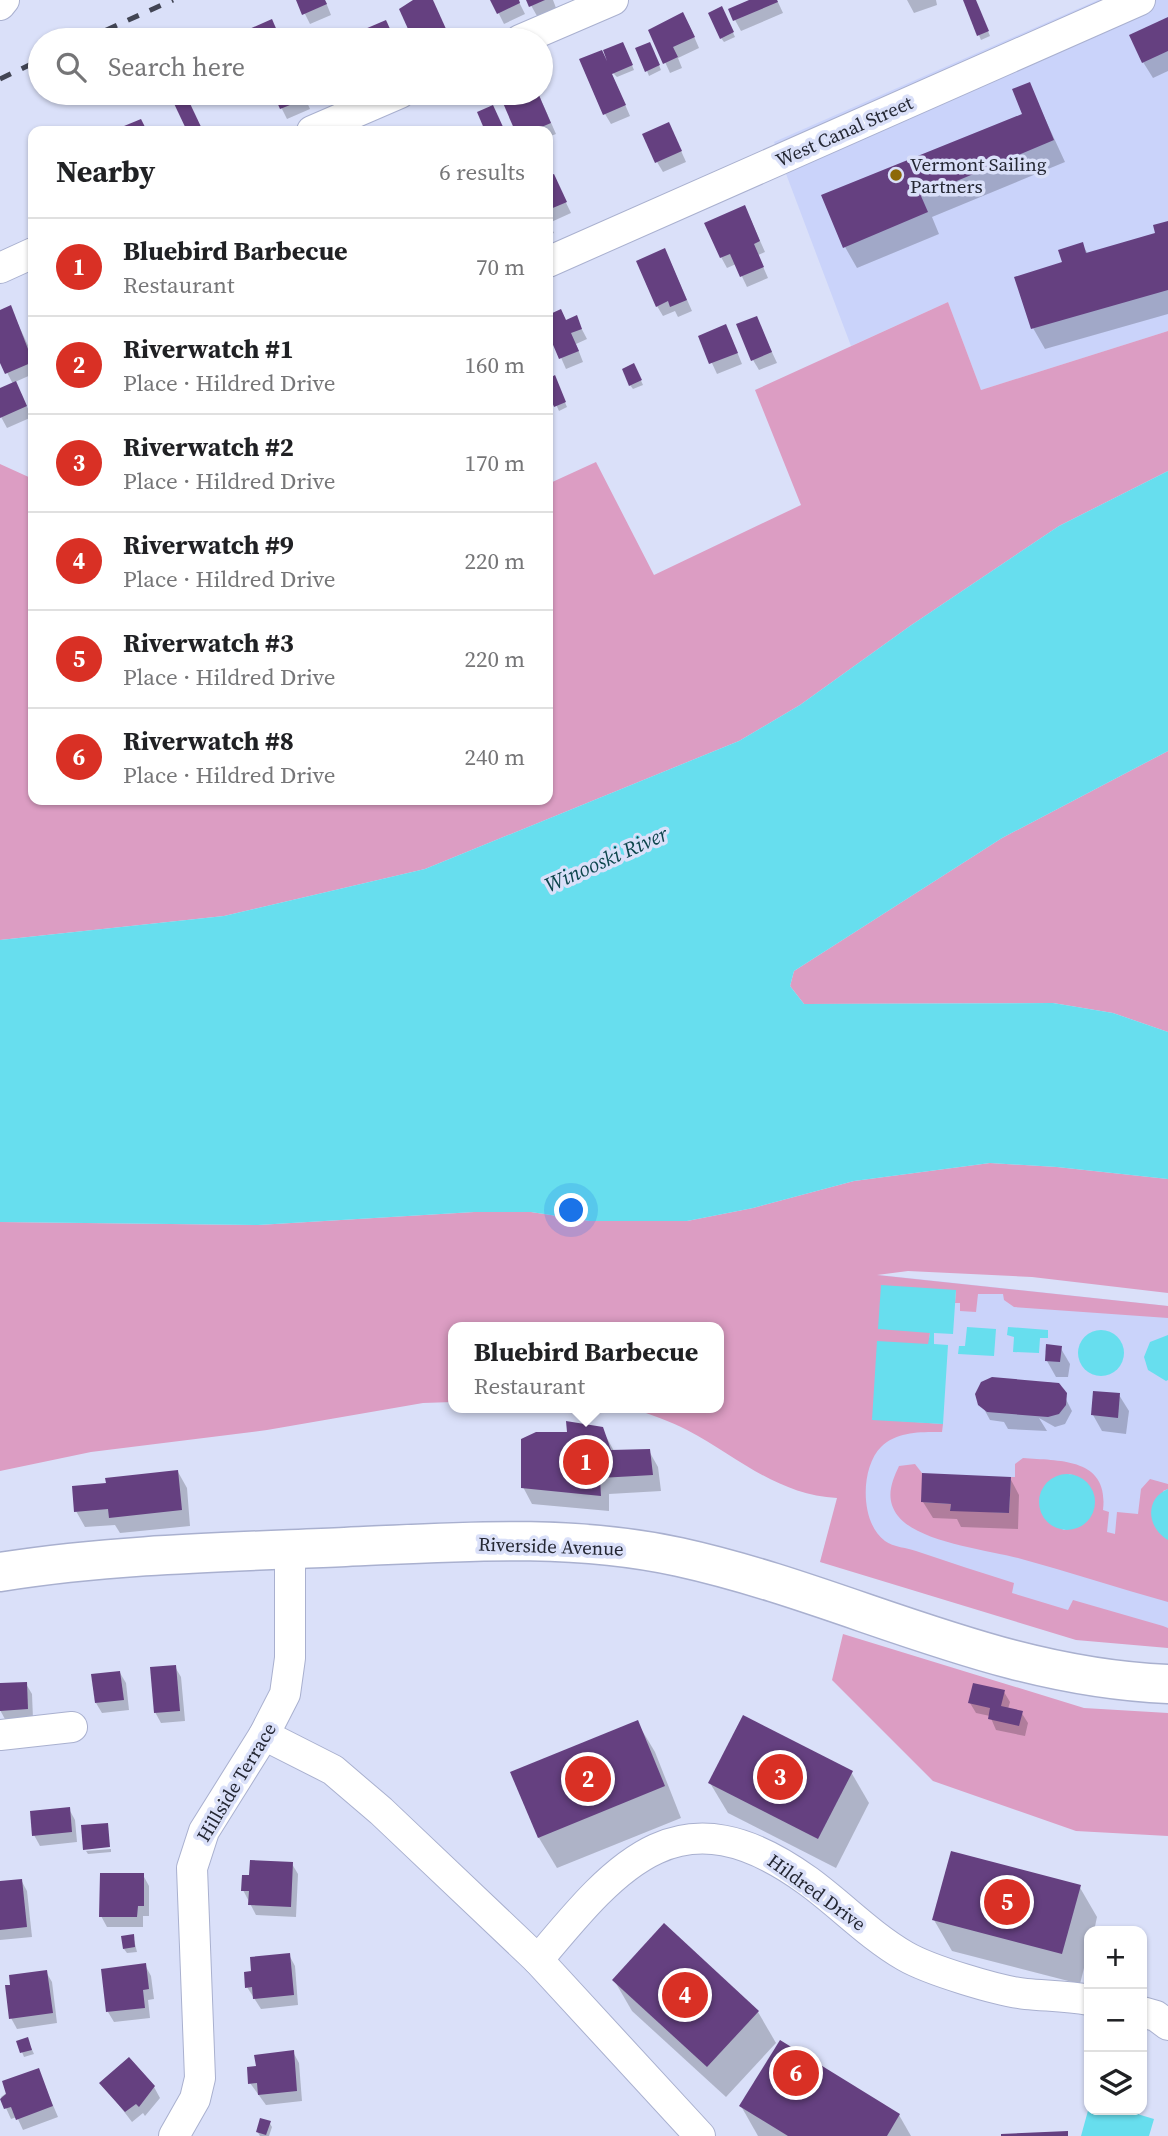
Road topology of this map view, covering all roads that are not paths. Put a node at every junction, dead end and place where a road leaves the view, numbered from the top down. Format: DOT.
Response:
graph roads {
  1 [pos="4,0"];
  2 [pos="613,0"];
  3 [pos="1140,0"];
  4 [pos="0,5"];
  5 [pos="548,28"];
  6 [pos="372,105"];
  7 [pos="324,126"];
  8 [pos="28,255"];
  9 [pos="553,259"];
  10 [pos="0,268"];
  11 [pos="290,1549"];
  12 [pos="0,1572"];
  13 [pos="1168,1684"];
  14 [pos="72,1727"];
  15 [pos="0,1735"];
  16 [pos="264,1735"];
  17 [pos="538,1960"];
  18 [pos="1084,2000"];
  19 [pos="1147,2013"];
  20 [pos="1168,2025"];
  21 [pos="174,2136"];
  22 [pos="701,2136"];
  1 -- 4 [label="street"];
  2 -- 5 [label="street"];
  3 -- 9 [label="street, West Canal Street"];
  6 -- 7 [label="street"];
  8 -- 10 [label="street"];
  11 -- 12 [label="main road, Riverside Avenue"];
  11 -- 13 [label="main road, Riverside Avenue"];
  11 -- 16 [label="street, Hillside Terrace"];
  14 -- 15 [label="street"];
  16 -- 17 [label="street"];
  16 -- 21 [label="street, Hillside Terrace"];
  17 -- 18 [label="street, Hildred Drive"];
  17 -- 22 [label="street"];
  19 -- 20 [label="street"];
}
